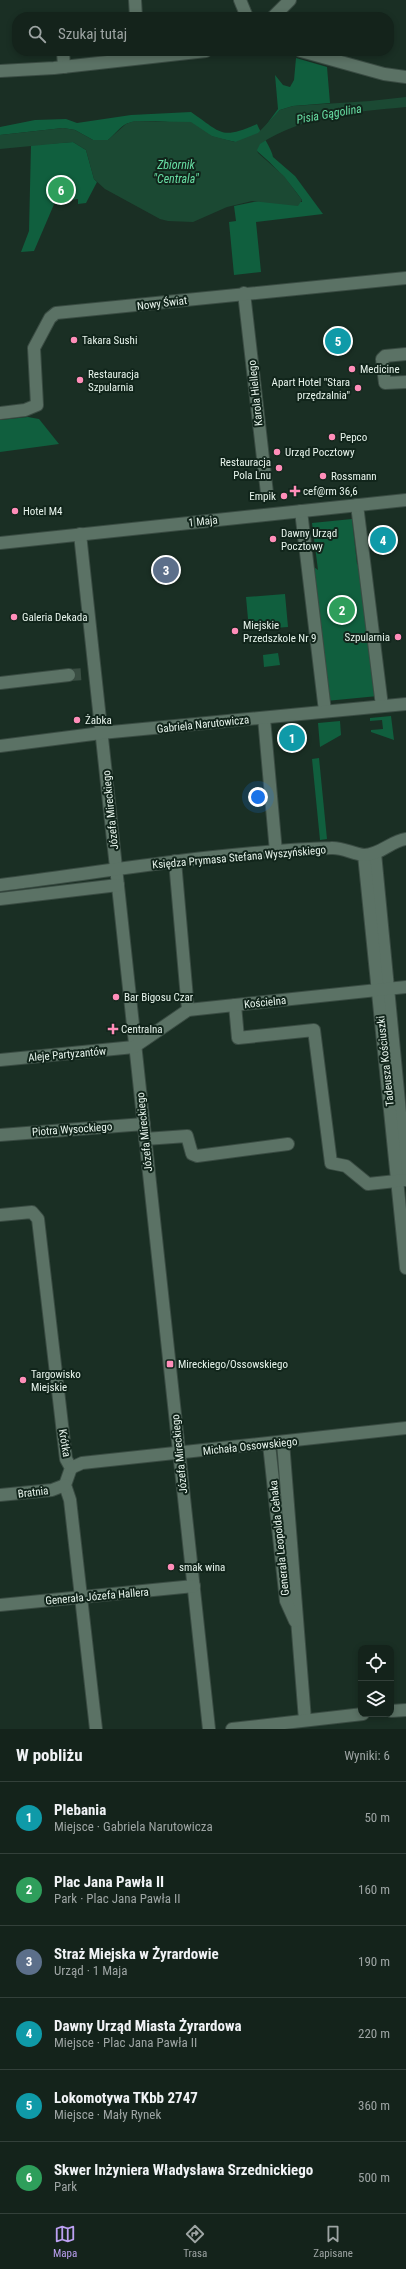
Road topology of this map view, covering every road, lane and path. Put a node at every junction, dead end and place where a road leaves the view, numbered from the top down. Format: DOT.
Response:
graph roads {
  1 [pos="135,0"];
  2 [pos="240,0"];
  3 [pos="290,0"];
  4 [pos="136,12"];
  5 [pos="245,12"];
  6 [pos="278,12"];
  7 [pos="63,56"];
  8 [pos="134,56"];
  9 [pos="319,56"];
  10 [pos="64,67"];
  11 [pos="0,71"];
  12 [pos="406,77"];
  13 [pos="406,278"];
  14 [pos="244,293"];
  15 [pos="406,354"];
  16 [pos="406,382"];
  17 [pos="0,413"];
  18 [pos="406,500"];
  19 [pos="357,505"];
  20 [pos="301,511"];
  21 [pos="268,514"];
  22 [pos="80,534"];
  23 [pos="0,543"];
  24 [pos="69,675"];
  25 [pos="0,683"];
  26 [pos="406,704"];
  27 [pos="382,706"];
  28 [pos="324,711"];
  29 [pos="264,718"];
  30 [pos="101,733"];
  31 [pos="0,746"];
  32 [pos="406,839"];
  33 [pos="276,852"];
  34 [pos="370,854"];
  35 [pos="175,861"];
  36 [pos="117,870"];
  37 [pos="0,885"];
  38 [pos="118,885"];
  39 [pos="0,899"];
  40 [pos="406,987"];
  41 [pos="382,989"];
  42 [pos="235,1005"];
  43 [pos="188,1010"];
  44 [pos="134,1047"];
  45 [pos="0,1060"];
  46 [pos="144,1124"];
  47 [pos="0,1135"];
  48 [pos="145,1139"];
  49 [pos="288,1144"];
  50 [pos="403,1178"];
  51 [pos="0,1215"];
  52 [pos="406,1268"];
  53 [pos="406,1428"];
  54 [pos="284,1442"];
  55 [pos="269,1444"];
  56 [pos="179,1454"];
  57 [pos="71,1468"];
  58 [pos="65,1485"];
  59 [pos="0,1496"];
  60 [pos="194,1586"];
  61 [pos="82,1597"];
  62 [pos="0,1605"];
  63 [pos="299,1630"];
  64 [pos="406,1710"];
  65 [pos="394,1711"];
  66 [pos="358,1715"];
  67 [pos="305,1720"];
  68 [pos="96,1729"];
  69 [pos="209,1729"];
  70 [pos="232,1729"];
  1 -- 4 [label="street"];
  2 -- 5 [label="street"];
  3 -- 6 [label="street"];
  7 -- 10 [label="street"];
  8 -- 10 [label="street"];
  9 -- 12 [label="street"];
  10 -- 11 [label="street"];
  13 -- 14 [label="street, Nowy Świat"];
  14 -- 17 [label="street, Nowy Świat"];
  14 -- 21 [label="street, Karola Hiellego"];
  15 -- 16 [label="street"];
  18 -- 19 [label="street, 1 Maja"];
  19 -- 20 [label="street, 1 Maja"];
  19 -- 27 [label="street"];
  20 -- 21 [label="street, 1 Maja"];
  20 -- 28 [label="street"];
  21 -- 22 [label="street, 1 Maja"];
  22 -- 23 [label="street, 1 Maja"];
  22 -- 30 [label="street, Józefa Mireckiego"];
  24 -- 25 [label="street"];
  26 -- 27 [label="street, Gabriela Narutowicza"];
  27 -- 28 [label="street, Gabriela Narutowicza"];
  28 -- 29 [label="street, Gabriela Narutowicza"];
  29 -- 30 [label="street, Gabriela Narutowicza"];
  29 -- 33 [label="street"];
  30 -- 31 [label="street, Gabriela Narutowicza"];
  30 -- 36 [label="street, Józefa Mireckiego"];
  32 -- 34 [label="street"];
  33 -- 34 [label="street, Księdza Prymasa Stefana Wyszyńskiego"];
  33 -- 35 [label="street, Księdza Prymasa Stefana Wyszyńskiego"];
  34 -- 41 [label="street, Tadeusza Kościuszki"];
  35 -- 36 [label="street, Księdza Prymasa Stefana Wyszyńskiego"];
  35 -- 43 [label="street"];
  36 -- 37 [label="street, Księdza Prymasa Stefana Wyszyńskiego"];
  36 -- 38 [label="street, Józefa Mireckiego"];
  38 -- 39 [label="street"];
  38 -- 44 [label="street, Józefa Mireckiego"];
  40 -- 41 [label="street, Kościelna"];
  41 -- 42 [label="street, Kościelna"];
  41 -- 50 [label="street, Tadeusza Kościuszki"];
  42 -- 43 [label="street, Kościelna"];
  42 -- 50 [label="street"];
  43 -- 44 [label="street, Kościelna"];
  44 -- 45 [label="street, Aleje Partyzantów"];
  44 -- 46 [label="street, Józefa Mireckiego"];
  46 -- 47 [label="street, Piotra Wysockiego"];
  46 -- 48 [label="street, Józefa Mireckiego"];
  48 -- 49 [label="street"];
  48 -- 56 [label="street, Józefa Mireckiego"];
  50 -- 52 [label="street, Tadeusza Kościuszki"];
  51 -- 57 [label="street, Krótka"];
  53 -- 54 [label="street, Michała Ossowskiego"];
  54 -- 55 [label="street, Michała Ossowskiego"];
  54 -- 63 [label="street, Generała Leopolda Cehaka"];
  55 -- 56 [label="street, Michała Ossowskiego"];
  55 -- 63 [label="street, Generała Leopolda Cehaka"];
  56 -- 57 [label="street, Michała Ossowskiego"];
  56 -- 60 [label="street, Józefa Mireckiego"];
  57 -- 58 [label="street, Krótka"];
  58 -- 59 [label="street, Bratnia"];
  58 -- 61 [label="street"];
  60 -- 61 [label="street, Generała Józefa Hallera"];
  60 -- 69 [label="street, Józefa Mireckiego"];
  61 -- 62 [label="street, Generała Józefa Hallera"];
  61 -- 68 [label="street"];
  63 -- 67 [label="street, Generała Leopolda Cehaka"];
  64 -- 65 [label="street"];
  66 -- 67 [label="street"];
  67 -- 70 [label="street"];
}
